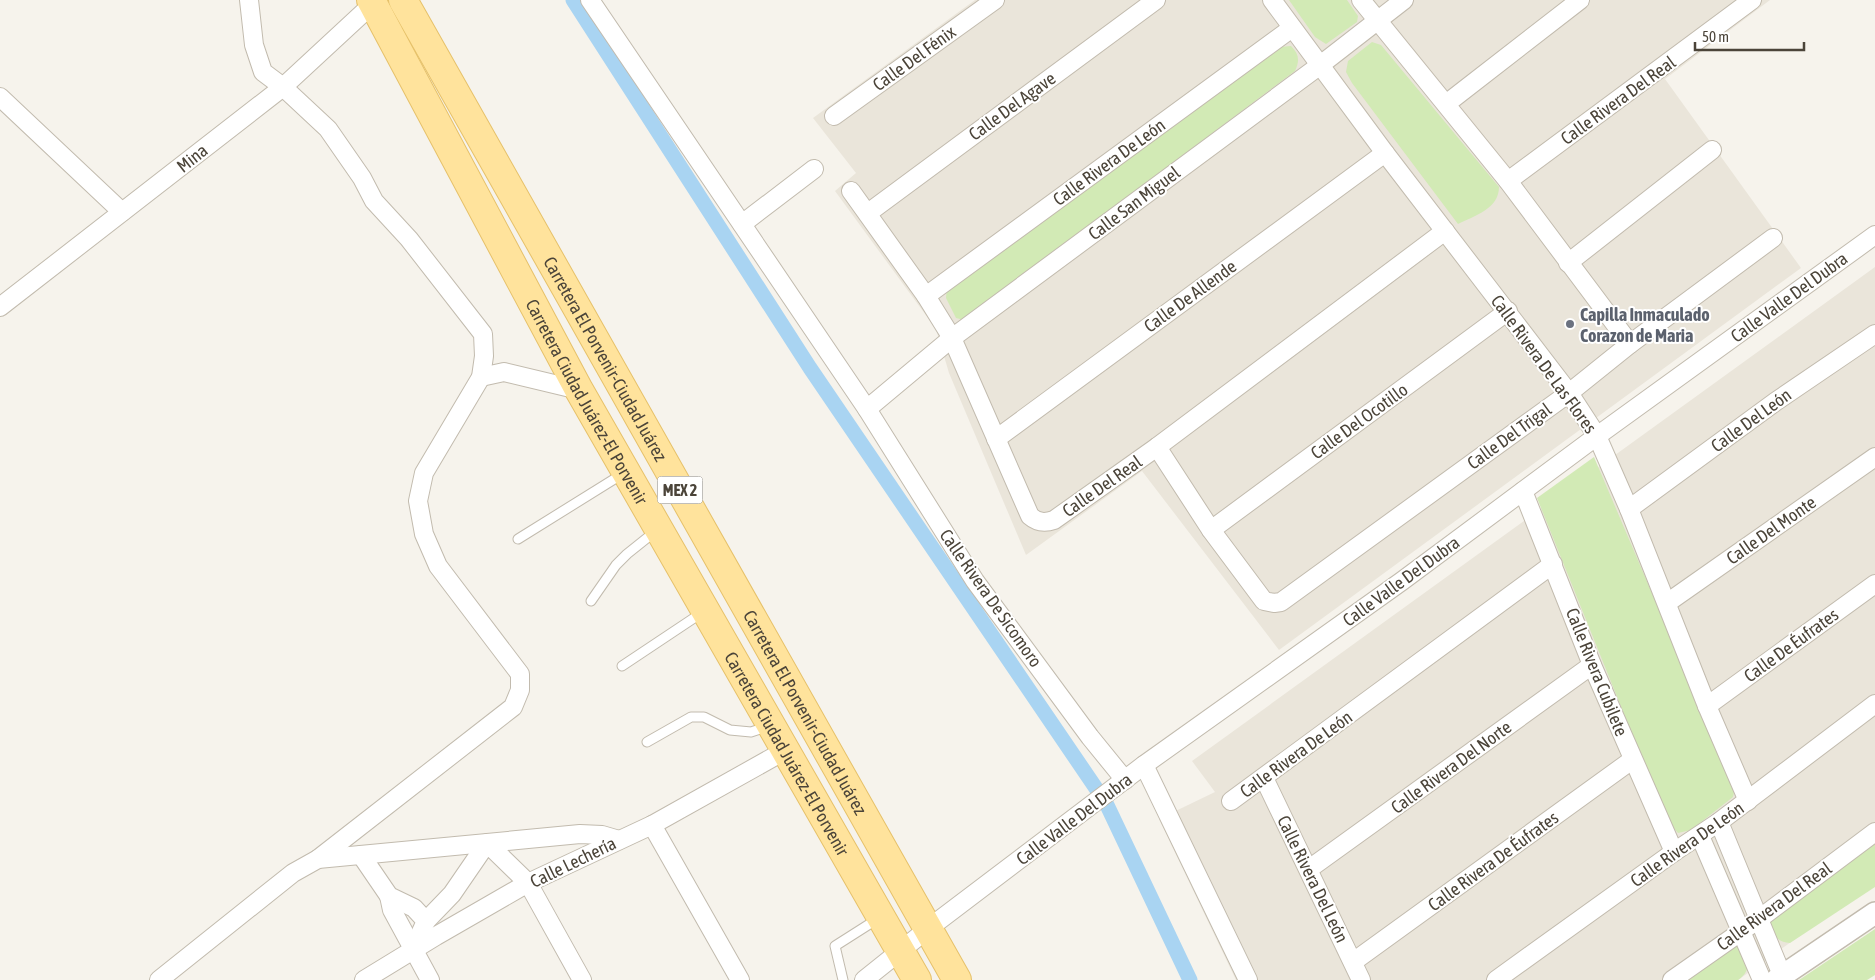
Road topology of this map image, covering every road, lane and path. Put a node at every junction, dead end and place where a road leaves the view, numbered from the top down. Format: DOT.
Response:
graph roads {
  1 [pos="250,0"];
  2 [pos="403,0"];
  3 [pos="590,0"];
  4 [pos="994,0"];
  5 [pos="1156,0"];
  6 [pos="1272,0"];
  7 [pos="1361,0"];
  8 [pos="1404,0"];
  9 [pos="1580,0"];
  10 [pos="1752,0"];
  11 [pos="374,1"];
  12 [pos="1377,20"];
  13 [pos="1292,28"];
  14 [pos="1319,66"];
  15 [pos="283,87"];
  16 [pos="0,98"];
  17 [pos="1446,104"];
  18 [pos="834,116"];
  19 [pos="1712,150"];
  20 [pos="1385,153"];
  21 [pos="814,169"];
  22 [pos="1508,181"];
  23 [pos="851,190"];
  24 [pos="122,212"];
  25 [pos="868,213"];
  26 [pos="742,224"];
  27 [pos="1445,231"];
  28 [pos="1875,235"];
  29 [pos="1773,238"];
  30 [pos="1568,263"];
  31 [pos="926,296"];
  32 [pos="0,308"];
  33 [pos="1508,311"];
  34 [pos="1875,334"];
  35 [pos="952,338"];
  36 [pos="1630,344"];
  37 [pos="481,377"];
  38 [pos="579,390"];
  39 [pos="1569,393"];
  40 [pos="867,409"];
  41 [pos="1597,436"];
  42 [pos="996,439"];
  43 [pos="1157,447"];
  44 [pos="1875,457"];
  45 [pos="626,472"];
  46 [pos="1523,491"];
  47 [pos="1629,509"];
  48 [pos="658,529"];
  49 [pos="1211,530"];
  50 [pos="518,539"];
  51 [pos="1553,564"];
  52 [pos="1875,584"];
  53 [pos="591,601"];
  54 [pos="1667,603"];
  55 [pos="705,611"];
  56 [pos="1592,665"];
  57 [pos="622,666"];
  58 [pos="1875,704"];
  59 [pos="1707,706"];
  60 [pos="772,725"];
  61 [pos="647,742"];
  62 [pos="786,750"];
  63 [pos="1632,760"];
  64 [pos="1144,765"];
  65 [pos="1264,778"];
  66 [pos="1120,784"];
  67 [pos="1231,801"];
  68 [pos="1748,801"];
  69 [pos="1719,822"];
  70 [pos="652,825"];
  71 [pos="1875,832"];
  72 [pos="1700,836"];
  73 [pos="619,840"];
  74 [pos="487,843"];
  75 [pos="1674,852"];
  76 [pos="361,855"];
  77 [pos="318,859"];
  78 [pos="1309,869"];
  79 [pos="528,883"];
  80 [pos="389,896"];
  81 [pos="1875,913"];
  82 [pos="881,916"];
  83 [pos="1759,919"];
  84 [pos="426,921"];
  85 [pos="929,928"];
  86 [pos="1741,930"];
  87 [pos="413,950"];
  88 [pos="901,951"];
  89 [pos="1353,962"];
  90 [pos="1776,979"];
  91 [pos="159,980"];
  92 [pos="364,980"];
  93 [pos="430,980"];
  94 [pos="582,980"];
  95 [pos="740,980"];
  96 [pos="843,980"];
  97 [pos="864,980"];
  98 [pos="917,980"];
  99 [pos="957,980"];
  100 [pos="1248,980"];
  101 [pos="1361,980"];
  102 [pos="1496,980"];
  103 [pos="1672,980"];
  1 -- 15 [label="street"];
  2 -- 85 [label="main road, Carretera El Porvenir-Ciudad Juárez / MEX 2"];
  3 -- 26 [label="street, Calle Rivera De Sicomoro"];
  4 -- 18 [label="street, Calle Del Fénix"];
  5 -- 25 [label="street, Calle Del Agave"];
  6 -- 13 [label="street, Calle Rivera De Las Flores"];
  7 -- 12 [label="street"];
  8 -- 12 [label="street, Calle San Miguel"];
  9 -- 17 [label="street"];
  10 -- 22 [label="street, Calle Rivera Del Real"];
  11 -- 15 [label="street, Mina"];
  11 -- 38 [label="main road, Carretera Ciudad Juárez-El Porvenir / MEX 2"];
  12 -- 14 [label="street, Calle San Miguel"];
  12 -- 17 [label="street"];
  13 -- 14 [label="street, Calle Rivera De Las Flores"];
  13 -- 31 [label="street, Calle Rivera De León"];
  14 -- 20 [label="street, Calle Rivera De Las Flores"];
  14 -- 35 [label="street, Calle San Miguel"];
  15 -- 24 [label="street, Mina"];
  15 -- 37 [label="street"];
  16 -- 24 [label="street"];
  17 -- 22 [label="street"];
  19 -- 30 [label="street"];
  20 -- 27 [label="street, Calle Rivera De Las Flores"];
  20 -- 42 [label="street, Calle De Allende"];
  21 -- 26 [label="street"];
  22 -- 30 [label="street"];
  23 -- 25 [label="street, Calle Del Real"];
  24 -- 32 [label="street, Mina"];
  25 -- 31 [label="street, Calle Del Real"];
  26 -- 40 [label="street, Calle Rivera De Sicomoro"];
  27 -- 33 [label="street, Calle Rivera De Las Flores"];
  27 -- 43 [label="street, Calle Del Real"];
  28 -- 41 [label="street, Calle Valle Del Dubra"];
  29 -- 36 [label="street, Calle Del Trigal"];
  30 -- 36 [label="street"];
  31 -- 35 [label="street, Calle Del Real"];
  33 -- 39 [label="street, Calle Rivera De Las Flores"];
  33 -- 49 [label="street, Calle Del Ocotillo"];
  34 -- 47 [label="street, Calle Del León"];
  35 -- 40 [label="street, Calle San Miguel"];
  35 -- 42 [label="street, Calle Del Real"];
  36 -- 39 [label="street, Calle Del Trigal"];
  37 -- 38 [label="street"];
  37 -- 77 [label="street"];
  38 -- 45 [label="main road, Carretera Ciudad Juárez-El Porvenir / MEX 2"];
  39 -- 41 [label="street, Calle Rivera De Las Flores"];
  39 -- 49 [label="street, Calle Del Trigal"];
  40 -- 66 [label="street, Calle Rivera De Sicomoro"];
  41 -- 46 [label="street, Calle Valle Del Dubra"];
  41 -- 47 [label="street, Calle Rivera De Las Flores"];
  42 -- 43 [label="street, Calle Del Real"];
  43 -- 49 [label="street"];
  44 -- 54 [label="street, Calle Del Monte"];
  45 -- 48 [label="main road, Carretera Ciudad Juárez-El Porvenir / MEX 2"];
  45 -- 50 [label="lane"];
  46 -- 51 [label="street, Calle Rivera Cubilete"];
  46 -- 64 [label="street, Calle Valle Del Dubra"];
  47 -- 54 [label="street, Calle Rivera De Las Flores"];
  48 -- 53 [label="lane"];
  48 -- 55 [label="main road, Carretera Ciudad Juárez-El Porvenir / MEX 2"];
  51 -- 56 [label="street, Calle Rivera Cubilete"];
  51 -- 65 [label="street, Calle Rivera De León"];
  52 -- 59 [label="street, Calle De Éufrates"];
  54 -- 59 [label="street, Calle Rivera De Las Flores"];
  55 -- 57 [label="lane"];
  55 -- 60 [label="main road, Carretera Ciudad Juárez-El Porvenir / MEX 2"];
  56 -- 63 [label="street, Calle Rivera Cubilete"];
  56 -- 78 [label="street, Calle Rivera Del Norte"];
  58 -- 68 [label="street, Calle Rivera De León"];
  59 -- 68 [label="street, Calle Rivera De Las Flores"];
  60 -- 61 [label="lane"];
  60 -- 62 [label="main road, Carretera Ciudad Juárez-El Porvenir / MEX 2"];
  62 -- 70 [label="street, Calle Lechería"];
  62 -- 82 [label="main road, Carretera Ciudad Juárez-El Porvenir / MEX 2"];
  63 -- 75 [label="street, Calle Rivera Cubilete"];
  63 -- 89 [label="street, Calle Rivera De Éufrates"];
  64 -- 66 [label="street, Calle Valle Del Dubra"];
  64 -- 100 [label="street"];
  65 -- 67 [label="street, Calle Rivera De León"];
  65 -- 78 [label="street, Calle Rivera Del León"];
  66 -- 85 [label="street, Calle Valle Del Dubra"];
  68 -- 69 [label="street, Calle Rivera De León"];
  69 -- 72 [label="street, Calle Rivera De León"];
  69 -- 83 [label="street"];
  70 -- 73 [label="street, Calle Lechería"];
  70 -- 95 [label="street"];
  71 -- 83 [label="street, Calle Rivera Del Real"];
  72 -- 75 [label="street, Calle Rivera De León"];
  72 -- 86 [label="street"];
  73 -- 74 [label="street"];
  73 -- 79 [label="street, Calle Lechería"];
  74 -- 76 [label="street"];
  74 -- 79 [label="street"];
  74 -- 84 [label="street"];
  75 -- 102 [label="street, Calle Rivera De León"];
  76 -- 77 [label="street"];
  76 -- 80 [label="street"];
  77 -- 91 [label="street"];
  78 -- 89 [label="street, Calle Rivera Del León"];
  79 -- 87 [label="street, Calle Lechería"];
  79 -- 94 [label="street"];
  80 -- 84 [label="street"];
  80 -- 87 [label="street"];
  81 -- 90 [label="street"];
  82 -- 88 [label="main road, Carretera Ciudad Juárez-El Porvenir / MEX 2"];
  82 -- 96 [label="lane"];
  83 -- 86 [label="street, Calle Rivera Del Real"];
  83 -- 90 [label="street"];
  84 -- 87 [label="street"];
  85 -- 88 [label="street, Calle Valle Del Dubra"];
  85 -- 99 [label="main road, Carretera El Porvenir-Ciudad Juárez / MEX 2"];
  86 -- 90 [label="street"];
  86 -- 103 [label="street, Calle Rivera Del Real"];
  87 -- 92 [label="street, Calle Lechería"];
  87 -- 93 [label="street"];
  88 -- 97 [label="street, Calle Valle Del Dubra"];
  88 -- 98 [label="main road, Carretera Ciudad Juárez-El Porvenir / MEX 2"];
  89 -- 101 [label="street, Calle Rivera Del León"];
}
